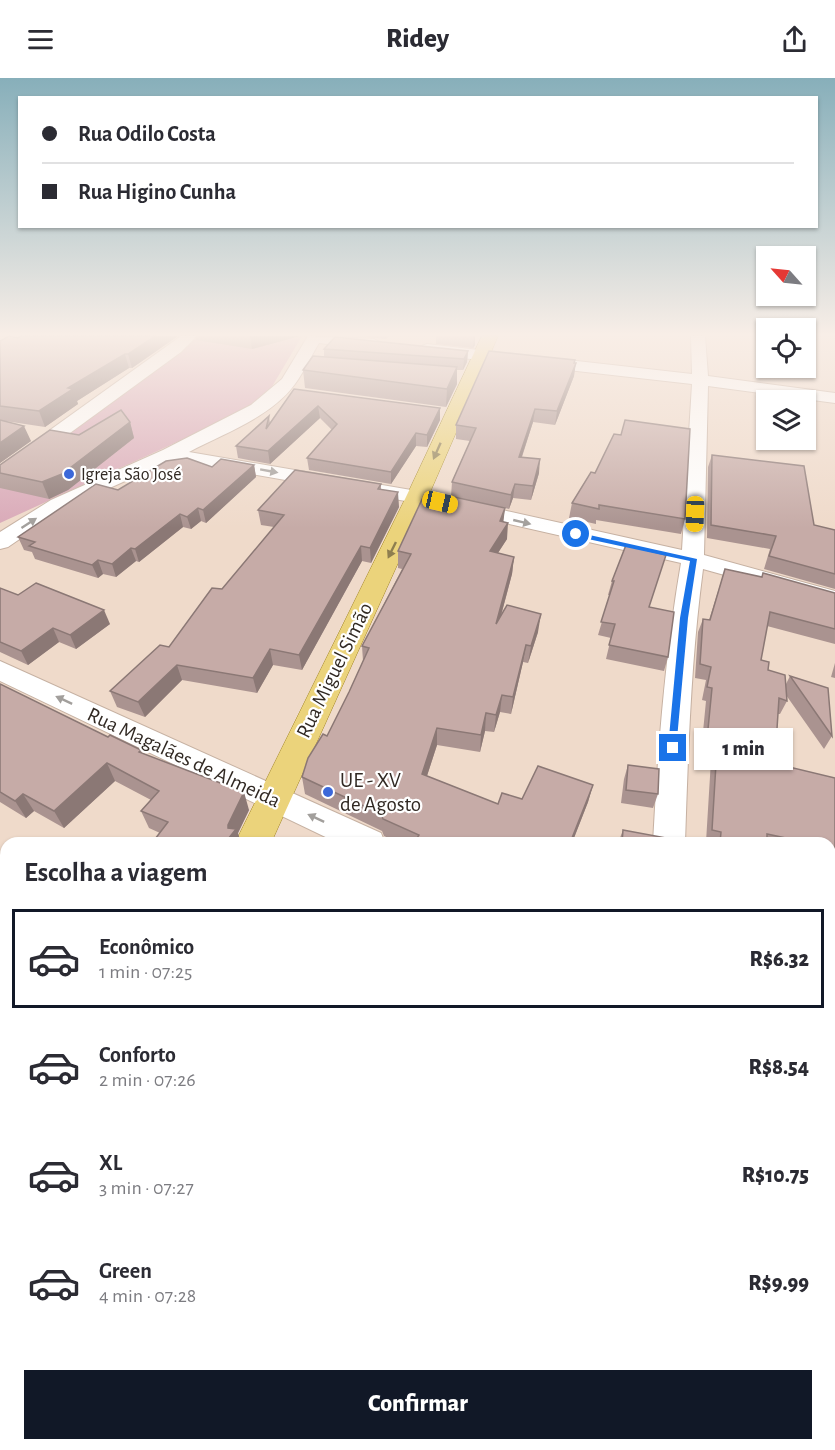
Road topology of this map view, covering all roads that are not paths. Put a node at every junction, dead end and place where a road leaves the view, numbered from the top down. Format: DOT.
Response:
graph roads {
  1 [pos="103,400"];
  2 [pos="267,400"];
  3 [pos="454,400"];
  4 [pos="699,400"];
  5 [pos="32,432"];
  6 [pos="52,436"];
  7 [pos="170,454"];
  8 [pos="0,475"];
  9 [pos="417,497"];
  10 [pos="0,542"];
  11 [pos="693,559"];
  12 [pos="835,599"];
  13 [pos="0,670"];
  14 [pos="273,798"];
  15 [pos="256,837"];
  16 [pos="356,837"];
  17 [pos="669,837"];
  1 -- 6 [label="street"];
  2 -- 7 [label="street"];
  3 -- 9 [label="main road, Rua Miguel Simão, one-way"];
  4 -- 11 [label="street"];
  5 -- 6 [label="street"];
  6 -- 8 [label="street"];
  7 -- 9 [label="street, one-way"];
  10 -- 7 [label="street, one-way"];
  9 -- 11 [label="street, one-way"];
  9 -- 14 [label="main road, Rua Miguel Simão, one-way"];
  11 -- 12 [label="street"];
  11 -- 17 [label="street"];
  14 -- 13 [label="street, Rua Magalães de Almeida, one-way"];
  14 -- 15 [label="main road, Rua Miguel Simão"];
  16 -- 14 [label="street, Rua Magalães de Almeida, one-way"];
}
